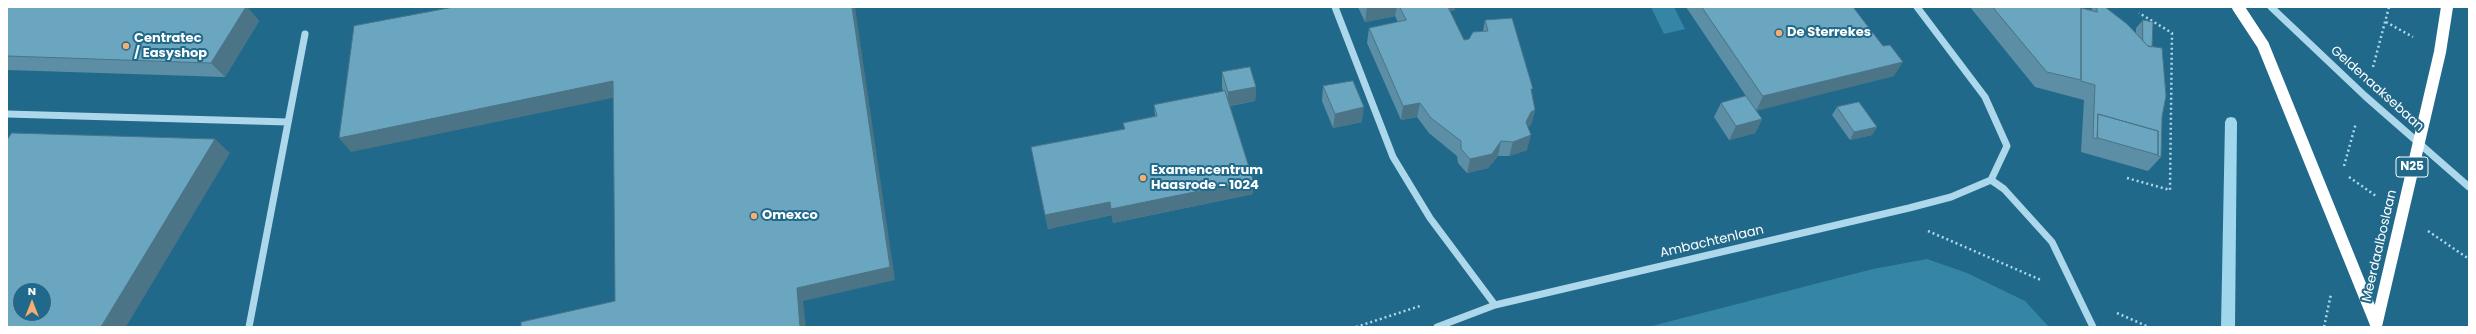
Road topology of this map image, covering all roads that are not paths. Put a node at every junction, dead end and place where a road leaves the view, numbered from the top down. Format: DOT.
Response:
graph roads {
  1 [pos="1334,7"];
  2 [pos="1917,7"];
  3 [pos="2238,7"];
  4 [pos="2271,7"];
  5 [pos="2447,7"];
  6 [pos="304,34"];
  7 [pos="7,114"];
  8 [pos="288,122"];
  9 [pos="2418,142"];
  10 [pos="1991,180"];
  11 [pos="2469,188"];
  12 [pos="1495,305"];
  13 [pos="2376,326"];
  14 [pos="249,327"];
  15 [pos="1437,327"];
  16 [pos="2093,327"];
  1 -- 12 [label="street"];
  2 -- 10 [label="street"];
  3 -- 13 [label="highway"];
  4 -- 9 [label="street, Geldenaaksebaan"];
  5 -- 9 [label="highway, Meerdaalboslaan / N25"];
  6 -- 8 [label="street"];
  7 -- 8 [label="street"];
  8 -- 14 [label="street"];
  9 -- 11 [label="street, Geldenaaksebaan"];
  9 -- 13 [label="highway, Meerdaalboslaan / N25"];
  10 -- 12 [label="street, Ambachtenlaan"];
  10 -- 16 [label="street"];
  12 -- 15 [label="street, Ambachtenlaan"];
}
